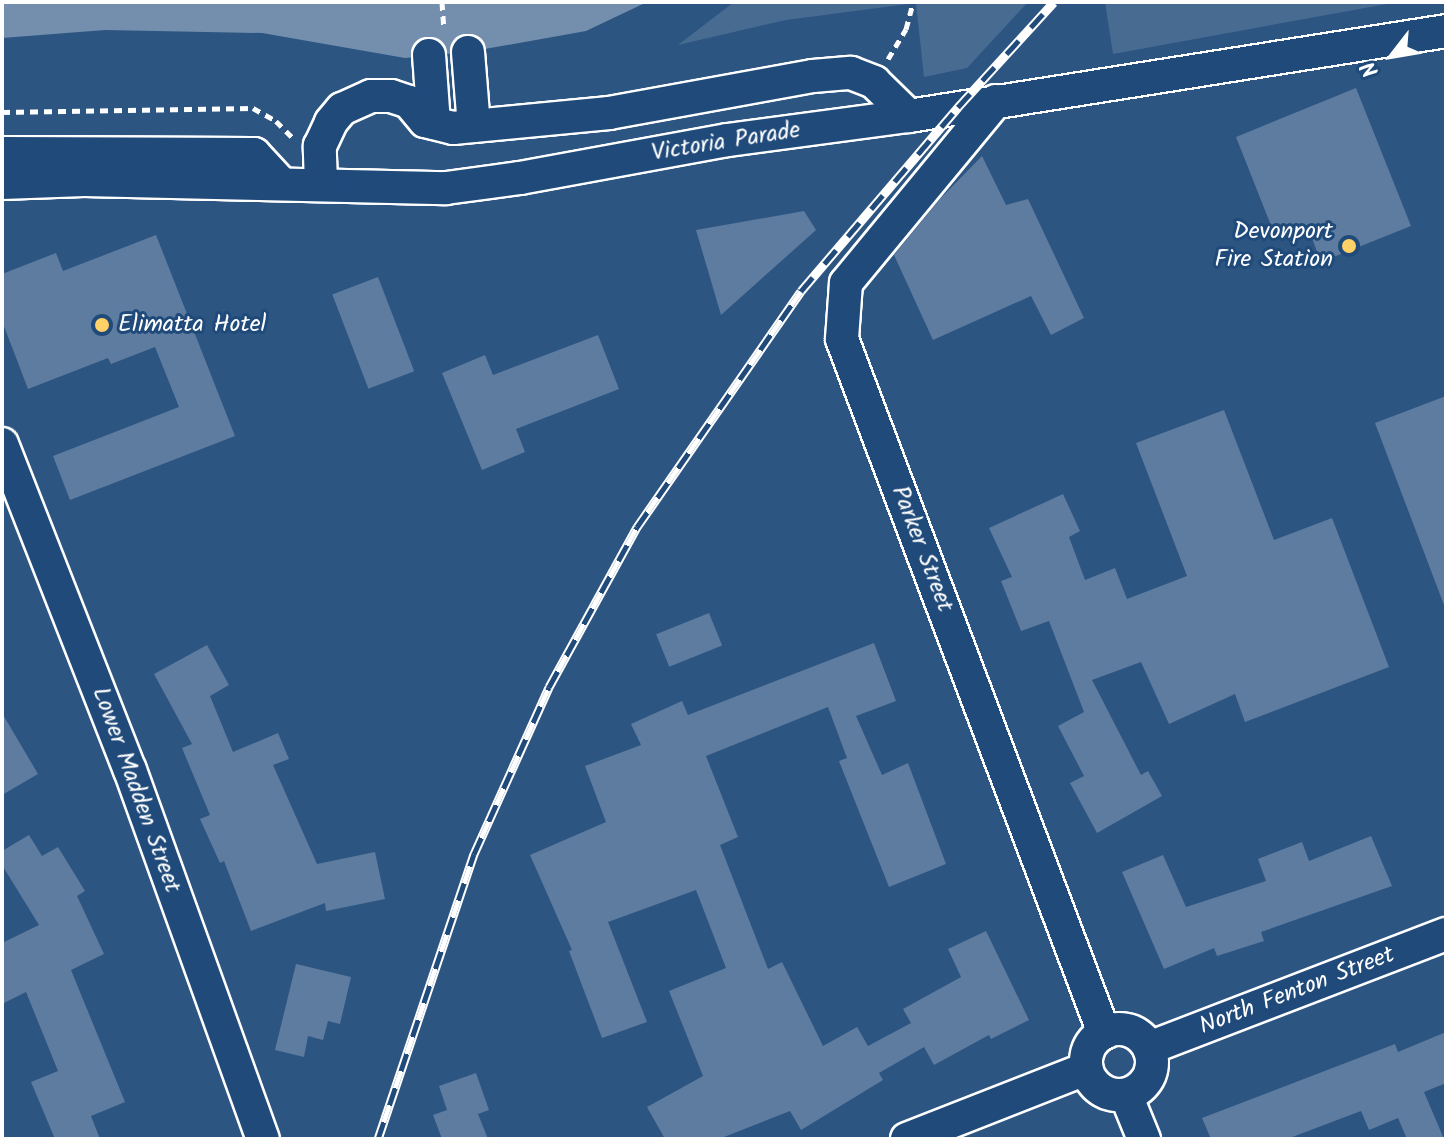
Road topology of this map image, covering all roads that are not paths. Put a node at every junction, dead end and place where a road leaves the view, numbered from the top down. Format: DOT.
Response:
graph roads {
  1 [pos="1446,31"];
  2 [pos="468,52"];
  3 [pos="429,55"];
  4 [pos="996,101"];
  5 [pos="909,116"];
  6 [pos="434,123"];
  7 [pos="474,126"];
  8 [pos="2,153"];
  9 [pos="280,182"];
  10 [pos="2,183"];
  11 [pos="321,184"];
  12 [pos="2,444"];
  13 [pos="1446,934"];
  14 [pos="1104,1033"];
  15 [pos="1149,1048"];
  16 [pos="1086,1069"];
  17 [pos="1126,1095"];
  18 [pos="263,1139"];
  19 [pos="907,1139"];
  20 [pos="1144,1139"];
  1 -- 4 [label="street, Victoria Parade"];
  2 -- 7 [label="street"];
  3 -- 6 [label="street"];
  4 -- 5 [label="street, Victoria Parade"];
  4 -- 14 [label="street, Parker Street"];
  5 -- 7 [label="street"];
  5 -- 11 [label="street, Victoria Parade"];
  6 -- 7 [label="street"];
  6 -- 11 [label="street"];
  8 -- 9 [label="street"];
  9 -- 10 [label="street, Victoria Parade"];
  9 -- 11 [label="street, Victoria Parade"];
  12 -- 18 [label="street, Lower Madden Street"];
  13 -- 15 [label="street, North Fenton Street"];
  14 -- 15 [label="street"];
  14 -- 16 [label="street"];
  15 -- 17 [label="street"];
  16 -- 17 [label="street"];
  16 -- 19 [label="street"];
  17 -- 20 [label="street"];
}
